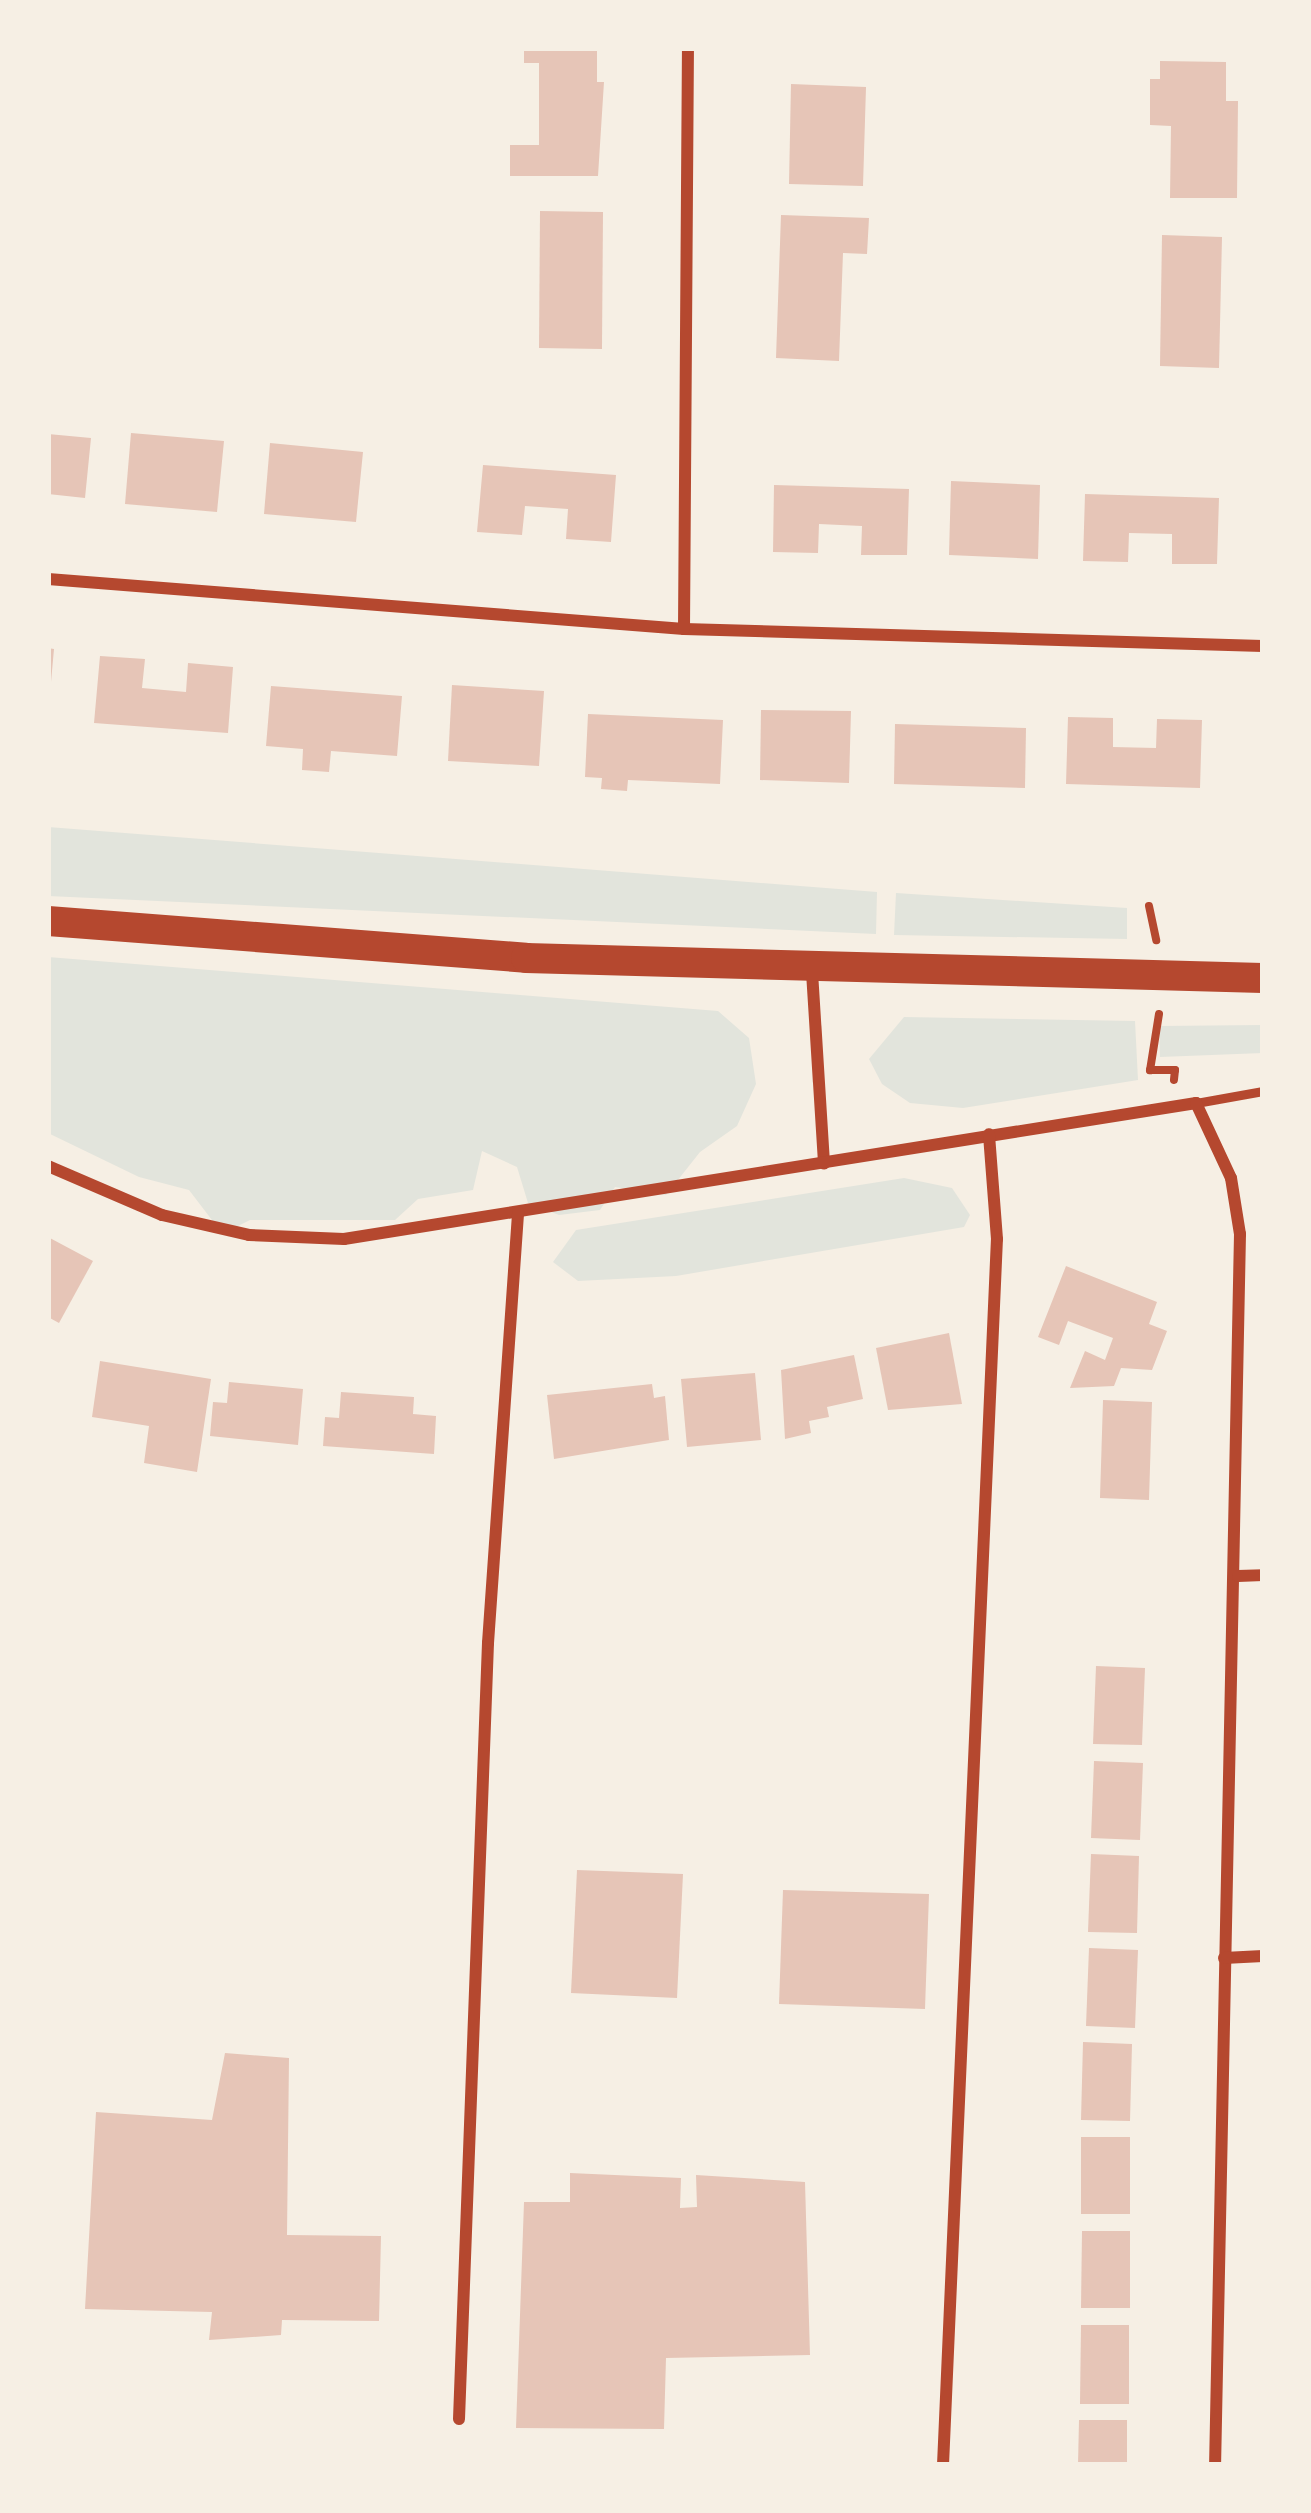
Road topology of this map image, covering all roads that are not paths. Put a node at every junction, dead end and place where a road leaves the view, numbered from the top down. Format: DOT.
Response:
graph roads {
  1 [pos="688,48"];
  2 [pos="48,579"];
  3 [pos="684,629"];
  4 [pos="1263,646"];
  5 [pos="48,921"];
  6 [pos="812,971"];
  7 [pos="1263,978"];
  8 [pos="1263,1091"];
  9 [pos="1196,1102"];
  10 [pos="988,1134"];
  11 [pos="824,1163"];
  12 [pos="48,1166"];
  13 [pos="518,1212"];
  14 [pos="1263,1575"];
  15 [pos="1238,1576"];
  16 [pos="1263,1956"];
  17 [pos="1224,1958"];
  18 [pos="459,2420"];
  19 [pos="943,2465"];
  20 [pos="1214,2465"];
  1 -- 3 [label="street"];
  2 -- 3 [label="street"];
  3 -- 4 [label="street"];
  5 -- 6 [label="main road"];
  6 -- 7 [label="main road"];
  6 -- 11 [label="street"];
  8 -- 9 [label="lane"];
  9 -- 10 [label="street"];
  9 -- 15 [label="street"];
  10 -- 11 [label="street"];
  10 -- 19 [label="street"];
  11 -- 13 [label="street"];
  12 -- 13 [label="street"];
  13 -- 18 [label="street"];
  14 -- 15 [label="street"];
  15 -- 17 [label="street"];
  16 -- 17 [label="street"];
  17 -- 20 [label="street"];
}
